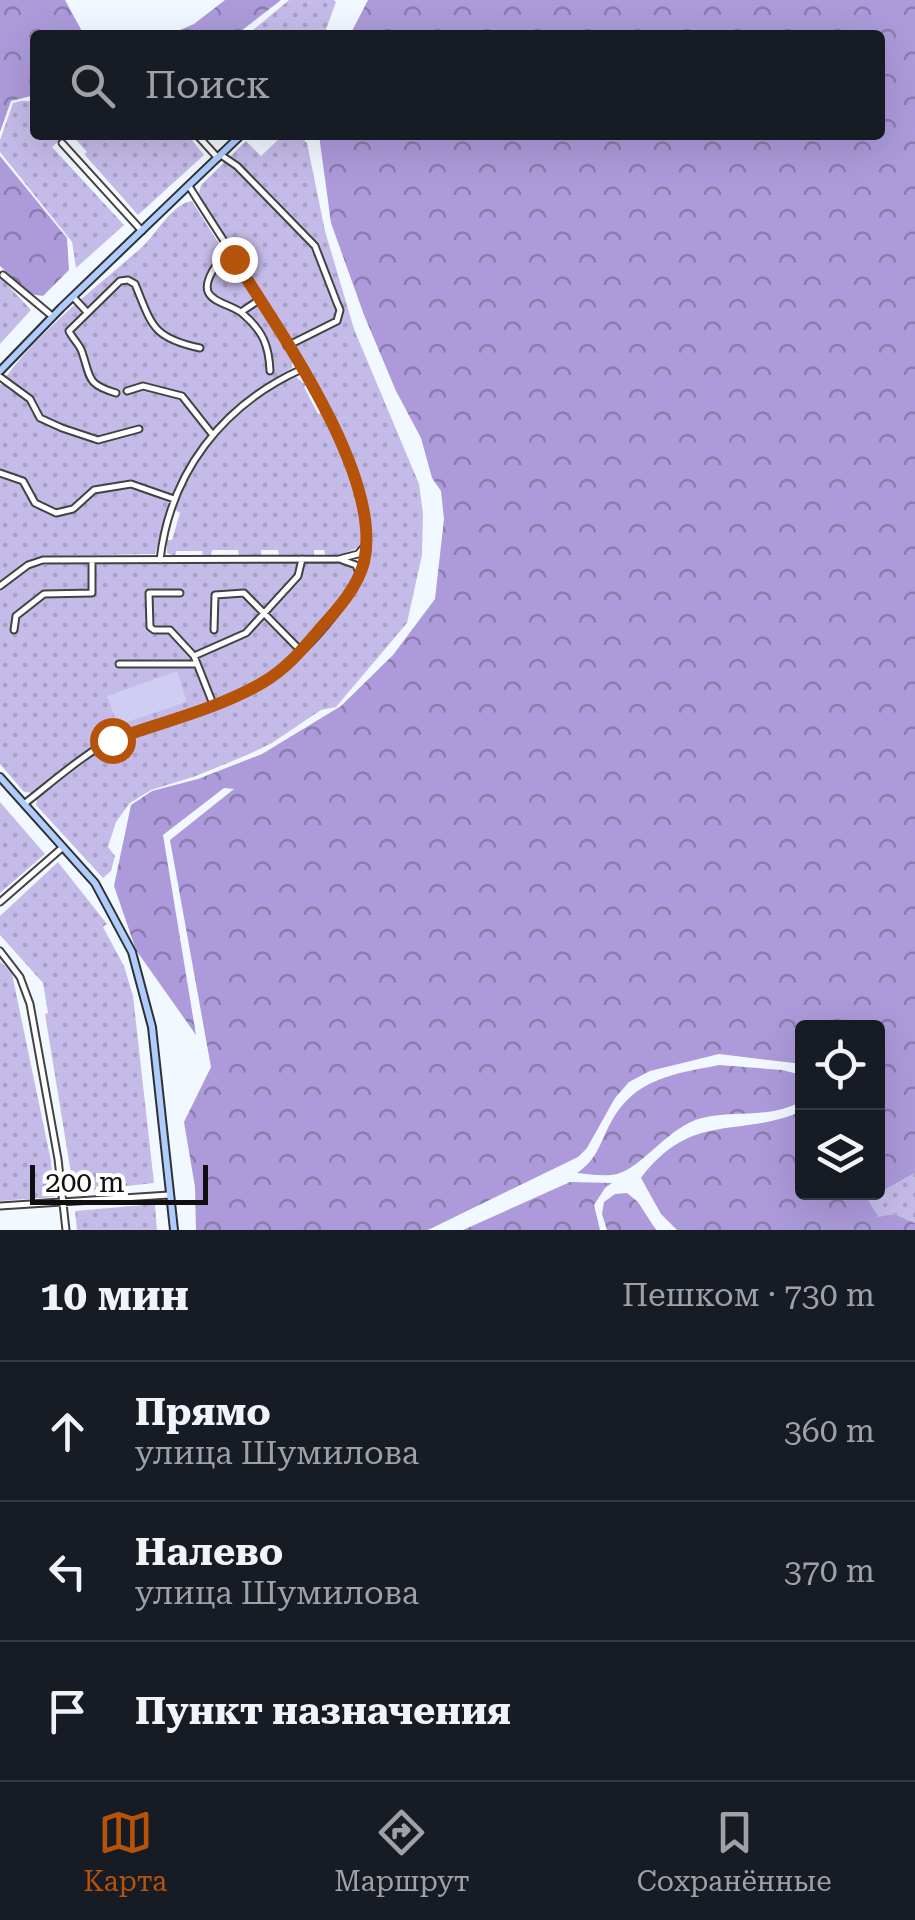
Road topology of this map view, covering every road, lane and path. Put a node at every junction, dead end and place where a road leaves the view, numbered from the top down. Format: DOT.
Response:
graph roads {
  1 [pos="202,140"];
  2 [pos="236,140"];
  3 [pos="62,142"];
  4 [pos="219,156"];
  5 [pos="190,186"];
  6 [pos="142,231"];
  7 [pos="217,264"];
  8 [pos="2,274"];
  9 [pos="73,297"];
  10 [pos="260,300"];
  11 [pos="86,311"];
  12 [pos="241,312"];
  13 [pos="52,316"];
  14 [pos="287,346"];
  15 [pos="200,348"];
  16 [pos="302,369"];
  17 [pos="270,370"];
  18 [pos="0,374"];
  19 [pos="127,391"];
  20 [pos="116,393"];
  21 [pos="139,429"];
  22 [pos="212,434"];
  23 [pos="0,473"];
  24 [pos="174,499"];
  25 [pos="366,541"];
  26 [pos="354,555"];
  27 [pos="302,559"];
  28 [pos="339,559"];
  29 [pos="92,560"];
  30 [pos="160,560"];
  31 [pos="364,560"];
  32 [pos="354,564"];
  33 [pos="359,574"];
  34 [pos="0,586"];
  35 [pos="180,593"];
  36 [pos="266,614"];
  37 [pos="14,630"];
  38 [pos="214,630"];
  39 [pos="302,650"];
  40 [pos="196,660"];
  41 [pos="119,664"];
  42 [pos="214,704"];
  43 [pos="0,776"];
  44 [pos="24,804"];
  45 [pos="63,847"];
  46 [pos="0,902"];
  47 [pos="0,952"];
  48 [pos="172,1195"];
  49 [pos="64,1202"];
  50 [pos="0,1206"];
  51 [pos="66,1230"];
  52 [pos="174,1230"];
  1 -- 4 [label="street"];
  2 -- 4 [label="street"];
  3 -- 6 [label="street"];
  4 -- 5 [label="street"];
  4 -- 14 [label="street"];
  5 -- 6 [label="street"];
  5 -- 10 [label="street"];
  6 -- 9 [label="street"];
  7 -- 12 [label="street"];
  8 -- 13 [label="street"];
  9 -- 11 [label="street"];
  9 -- 13 [label="street"];
  10 -- 12 [label="street"];
  10 -- 14 [label="street"];
  11 -- 15 [label="street"];
  11 -- 20 [label="street"];
  12 -- 17 [label="street"];
  13 -- 18 [label="street"];
  14 -- 16 [label="street"];
  16 -- 22 [label="street"];
  16 -- 25 [label="street"];
  18 -- 21 [label="street"];
  19 -- 22 [label="street"];
  22 -- 24 [label="street"];
  23 -- 24 [label="street"];
  24 -- 30 [label="street"];
  25 -- 26 [label="street"];
  25 -- 31 [label="street"];
  26 -- 28 [label="street"];
  26 -- 31 [label="street"];
  27 -- 28 [label="street"];
  27 -- 30 [label="street"];
  27 -- 36 [label="street"];
  28 -- 32 [label="street"];
  29 -- 30 [label="street"];
  29 -- 34 [label="street"];
  29 -- 37 [label="street"];
  31 -- 32 [label="street"];
  31 -- 33 [label="street"];
  32 -- 33 [label="street"];
  33 -- 39 [label="street"];
  35 -- 40 [label="street"];
  36 -- 38 [label="street"];
  36 -- 39 [label="street"];
  36 -- 40 [label="street"];
  39 -- 42 [label="street"];
  40 -- 41 [label="street"];
  40 -- 42 [label="street"];
  42 -- 44 [label="street"];
  43 -- 44 [label="street"];
  44 -- 45 [label="street"];
  45 -- 46 [label="street"];
  45 -- 48 [label="street"];
  47 -- 49 [label="street"];
  48 -- 49 [label="street"];
  48 -- 52 [label="street"];
  49 -- 50 [label="street"];
  49 -- 51 [label="street"];
}
